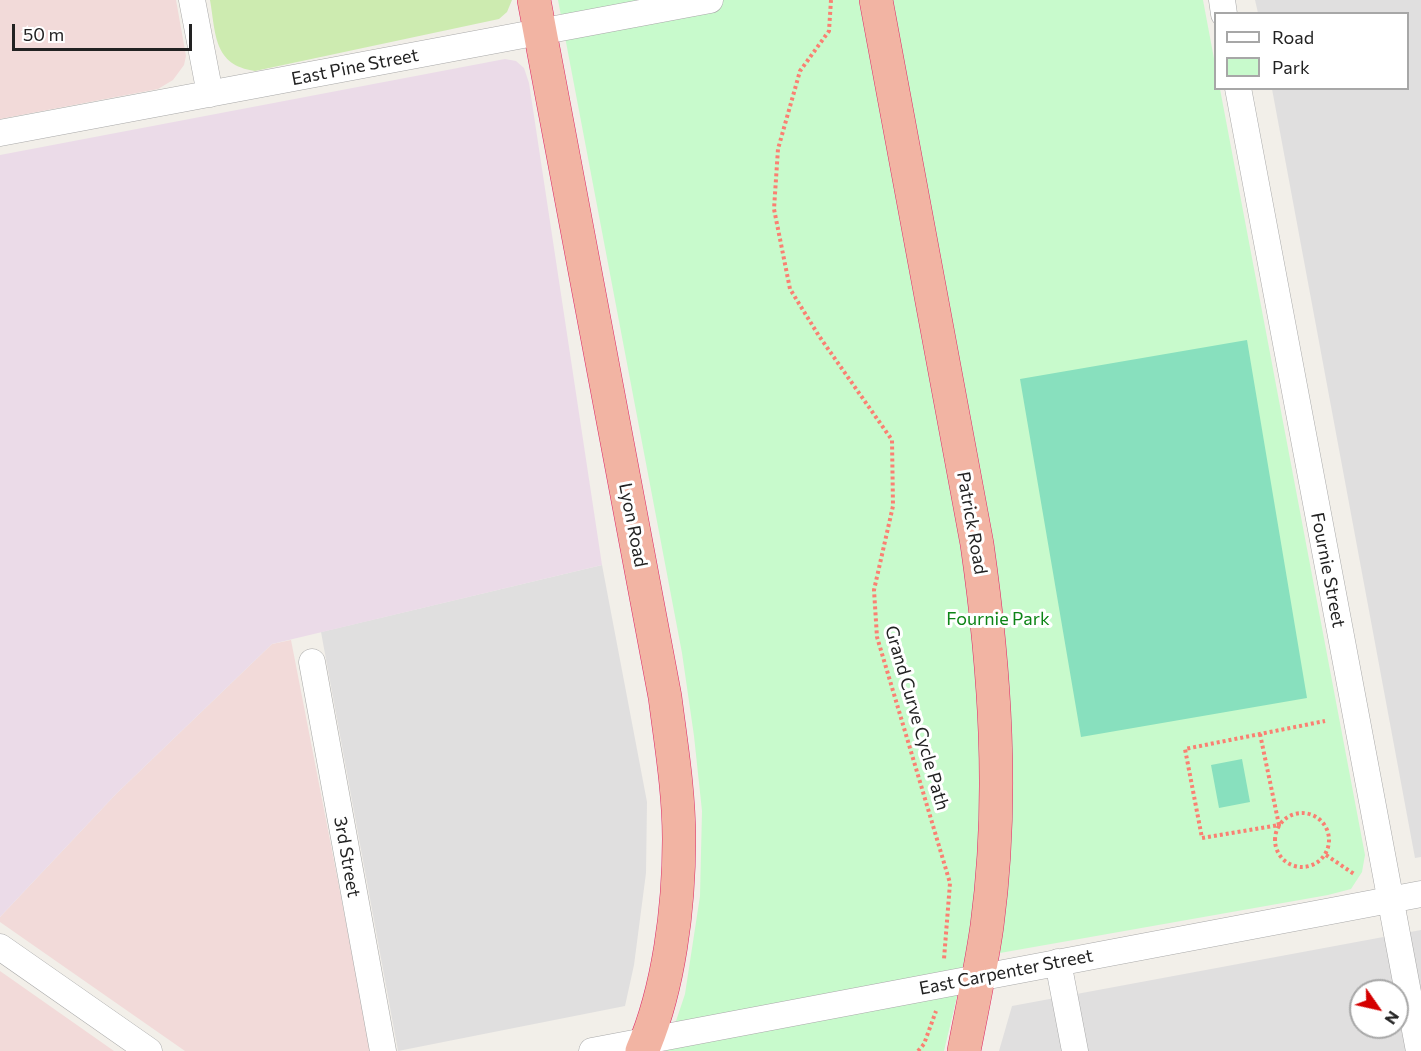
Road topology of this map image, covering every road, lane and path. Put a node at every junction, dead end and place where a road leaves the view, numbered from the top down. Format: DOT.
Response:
graph roads {
  1 [pos="192,0"];
  2 [pos="534,0"];
  3 [pos="710,0"];
  4 [pos="831,0"];
  5 [pos="876,0"];
  6 [pos="540,32"];
  7 [pos="1238,90"];
  8 [pos="210,94"];
  9 [pos="0,133"];
  10 [pos="312,662"];
  11 [pos="1325,721"];
  12 [pos="1260,734"];
  13 [pos="1280,825"];
  14 [pos="1326,855"];
  15 [pos="1354,874"];
  16 [pos="1421,894"];
  17 [pos="1390,900"];
  18 [pos="0,947"];
  19 [pos="1058,962"];
  20 [pos="978,977"];
  21 [pos="941,984"];
  22 [pos="645,1046"];
  23 [pos="149,1051"];
  24 [pos="383,1051"];
  25 [pos="592,1051"];
  26 [pos="918,1051"];
  27 [pos="964,1051"];
  28 [pos="1075,1051"];
  29 [pos="1419,1051"];
  1 -- 8 [label="street"];
  2 -- 6 [label="highway, Lyon Road"];
  3 -- 6 [label="street, East Pine Street"];
  4 -- 21 [label="path, Grand Curve Cycle Path"];
  5 -- 20 [label="highway, Patrick Road"];
  6 -- 8 [label="street, East Pine Street"];
  6 -- 22 [label="highway, Lyon Road"];
  7 -- 17 [label="street, Fournie Street"];
  8 -- 9 [label="street, East Pine Street"];
  10 -- 24 [label="street, 3rd Street"];
  11 -- 12 [label="path"];
  12 -- 13 [label="path"];
  12 -- 13 [label="path"];
  13 -- 14 [label="path"];
  13 -- 14 [label="path"];
  14 -- 15 [label="path"];
  16 -- 17 [label="street, East Carpenter Street"];
  17 -- 19 [label="street, East Carpenter Street"];
  17 -- 29 [label="street, Fournie Street"];
  18 -- 23 [label="street"];
  19 -- 20 [label="street, East Carpenter Street"];
  19 -- 28 [label="street"];
  20 -- 21 [label="street, East Carpenter Street"];
  20 -- 27 [label="highway, Patrick Road"];
  21 -- 22 [label="street, East Carpenter Street"];
  21 -- 26 [label="path, Grand Curve Cycle Path"];
  22 -- 25 [label="street, East Carpenter Street"];
}
